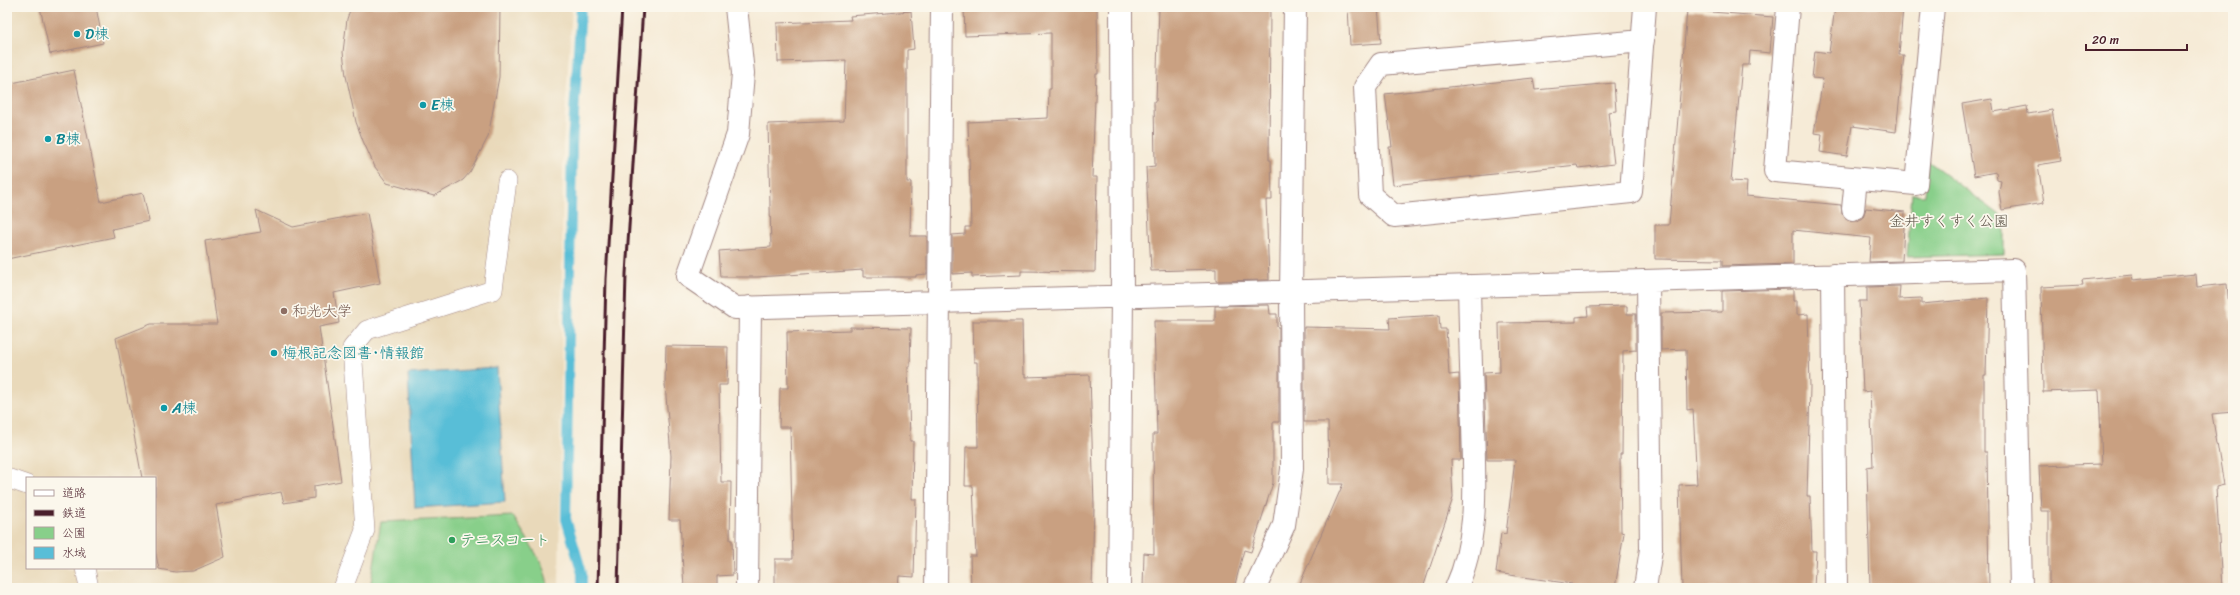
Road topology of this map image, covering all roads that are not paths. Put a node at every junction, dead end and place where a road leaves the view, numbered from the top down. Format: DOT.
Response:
graph roads {
  1 [pos="736,7"];
  2 [pos="942,7"];
  3 [pos="1121,7"];
  4 [pos="1295,7"];
  5 [pos="1645,7"];
  6 [pos="1788,7"];
  7 [pos="1933,7"];
  8 [pos="1643,41"];
  9 [pos="1856,178"];
  10 [pos="507,181"];
  11 [pos="1853,209"];
  12 [pos="1833,276"];
  13 [pos="1648,281"];
  14 [pos="1469,286"];
  15 [pos="1291,292"];
  16 [pos="1122,296"];
  17 [pos="939,302"];
  18 [pos="750,307"];
  19 [pos="7,478"];
  20 [pos="26,485"];
  21 [pos="84,569"];
  22 [pos="89,588"];
  23 [pos="343,588"];
  24 [pos="747,588"];
  25 [pos="936,588"];
  26 [pos="1119,588"];
  27 [pos="1255,588"];
  28 [pos="1456,588"];
  29 [pos="1645,588"];
  30 [pos="1836,588"];
  31 [pos="2021,588"];
  1 -- 18 [label="street"];
  2 -- 17 [label="street"];
  3 -- 16 [label="street"];
  4 -- 15 [label="street"];
  5 -- 8 [label="street"];
  6 -- 9 [label="street"];
  7 -- 9 [label="street"];
  8 -- 8 [label="street"];
  9 -- 11 [label="street"];
  10 -- 23 [label="lane"];
  12 -- 13 [label="street"];
  12 -- 30 [label="street"];
  12 -- 31 [label="street"];
  13 -- 14 [label="street"];
  13 -- 29 [label="street"];
  14 -- 15 [label="street"];
  14 -- 28 [label="street"];
  15 -- 16 [label="street"];
  15 -- 27 [label="street"];
  16 -- 17 [label="street"];
  16 -- 26 [label="street"];
  17 -- 18 [label="street"];
  17 -- 25 [label="street"];
  18 -- 24 [label="street"];
  19 -- 20 [label="lane"];
  21 -- 22 [label="lane"];
}
